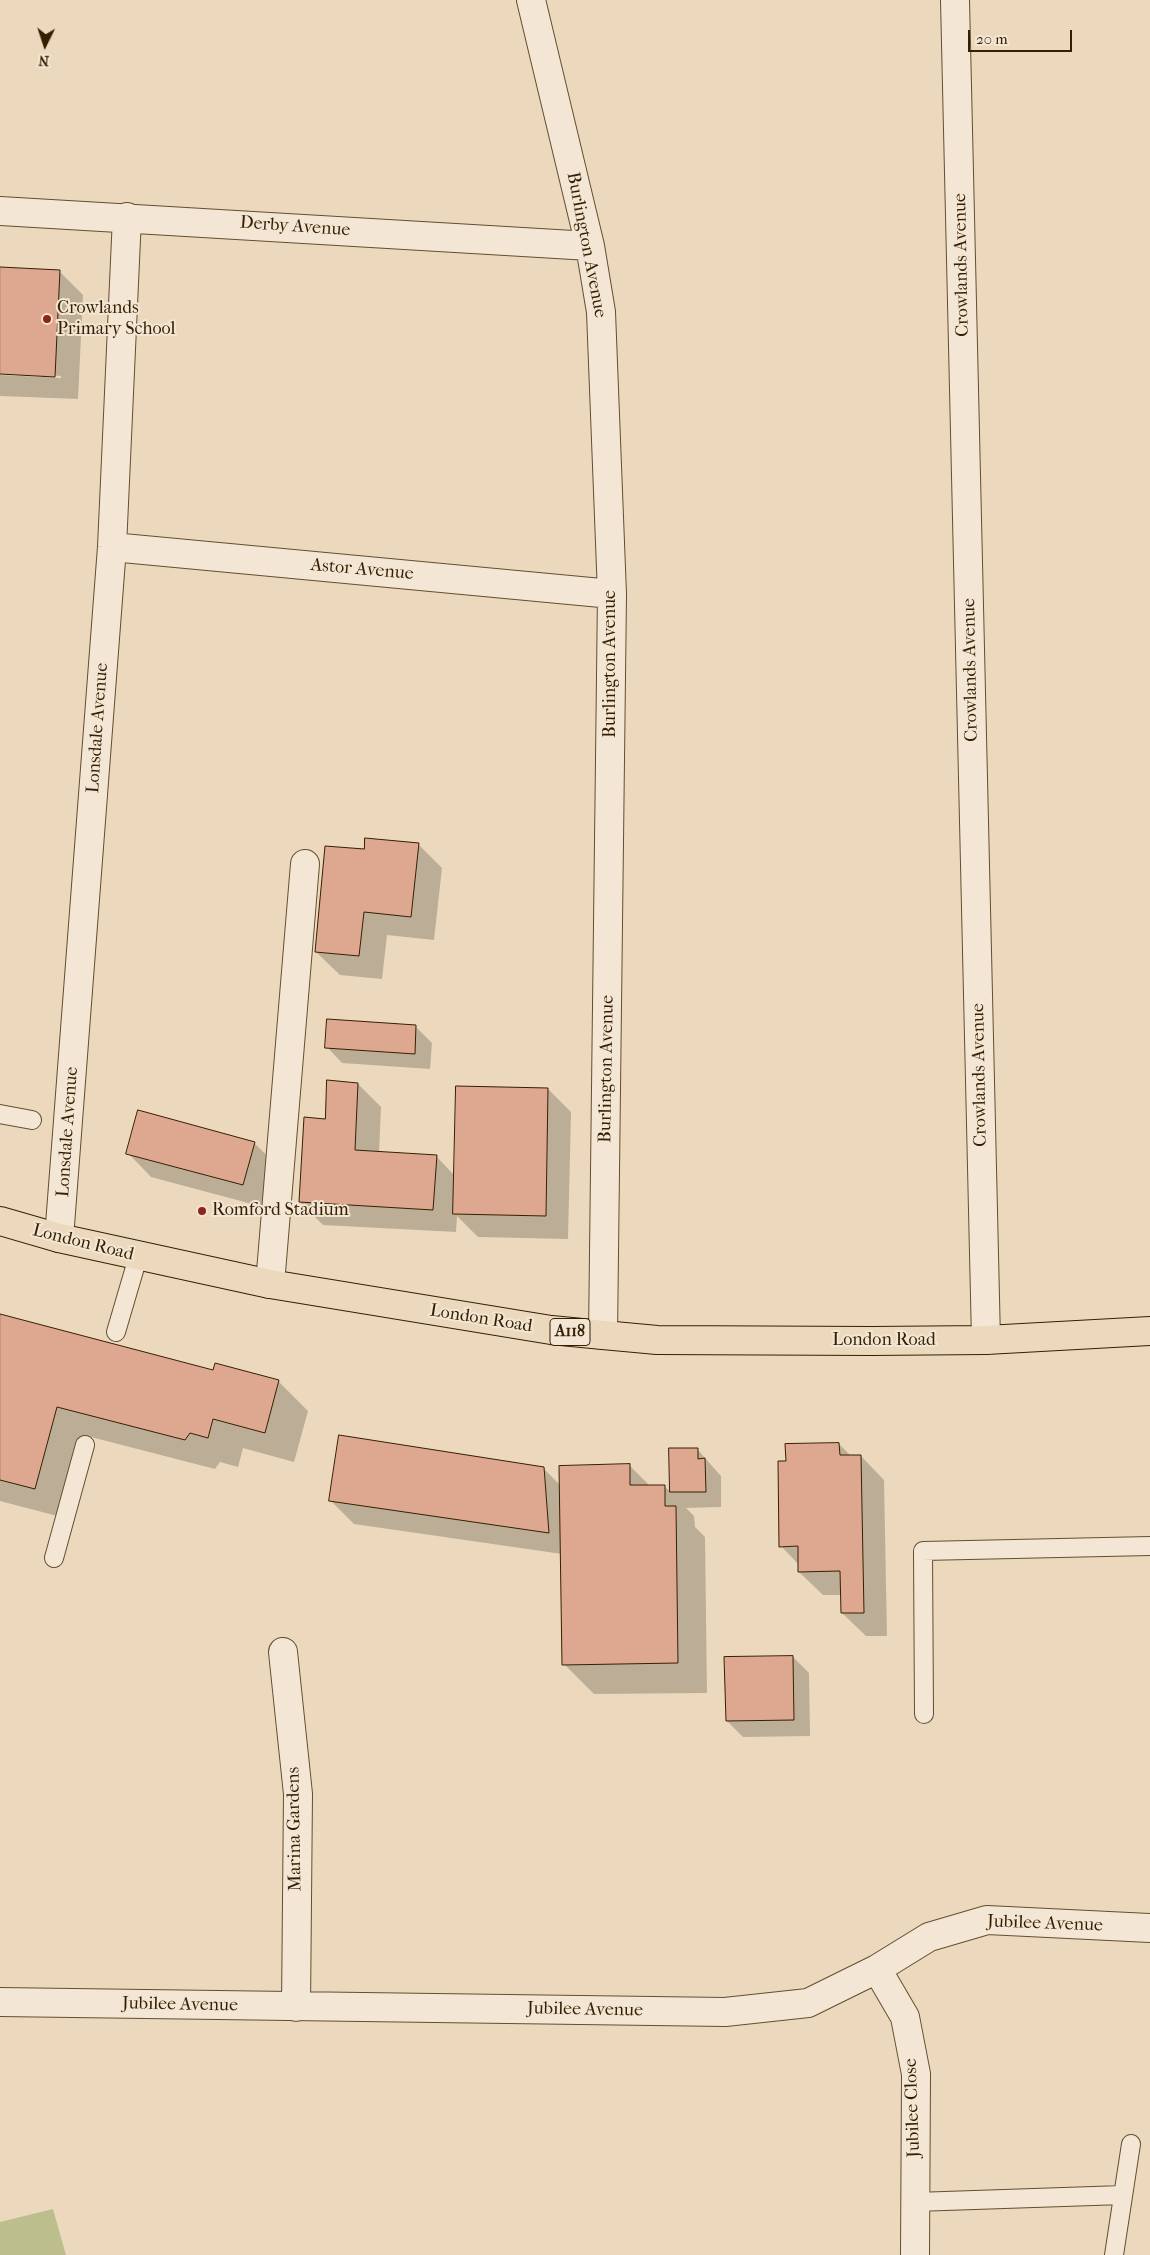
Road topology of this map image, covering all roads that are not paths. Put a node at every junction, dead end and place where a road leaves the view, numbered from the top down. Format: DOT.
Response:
graph roads {
  1 [pos="531,0"];
  2 [pos="956,0"];
  3 [pos="0,211"];
  4 [pos="127,217"];
  5 [pos="590,246"];
  6 [pos="112,547"];
  7 [pos="612,594"];
  8 [pos="305,864"];
  9 [pos="0,1114"];
  10 [pos="32,1120"];
  11 [pos="0,1221"];
  12 [pos="60,1238"];
  13 [pos="138,1256"];
  14 [pos="270,1284"];
  15 [pos="1150,1331"];
  16 [pos="116,1332"];
  17 [pos="603,1335"];
  18 [pos="986,1340"];
  19 [pos="85,1445"];
  20 [pos="1150,1546"];
  21 [pos="54,1558"];
  22 [pos="283,1652"];
  23 [pos="924,1714"];
  24 [pos="1150,1928"];
  25 [pos="877,1969"];
  26 [pos="0,2002"];
  27 [pos="296,2006"];
  28 [pos="1131,2144"];
  29 [pos="1123,2196"];
  30 [pos="916,2202"];
  31 [pos="915,2255"];
  32 [pos="1114,2255"];
  1 -- 5 [label="street, Burlington Avenue"];
  2 -- 18 [label="street, Crowlands Avenue"];
  3 -- 4 [label="street, Derby Avenue"];
  4 -- 5 [label="street, Derby Avenue"];
  4 -- 6 [label="street, Lonsdale Avenue"];
  5 -- 7 [label="street, Burlington Avenue"];
  6 -- 7 [label="street, Astor Avenue"];
  6 -- 12 [label="street, Lonsdale Avenue"];
  7 -- 17 [label="street, Burlington Avenue"];
  8 -- 14 [label="street"];
  9 -- 10 [label="lane"];
  11 -- 12 [label="main road, London Road / A118"];
  12 -- 13 [label="main road, London Road / A118"];
  13 -- 14 [label="main road, London Road / A118"];
  13 -- 16 [label="lane"];
  14 -- 17 [label="main road, London Road / A118"];
  15 -- 18 [label="main road, London Road / A118"];
  17 -- 18 [label="main road, London Road / A118"];
  19 -- 21 [label="lane"];
  20 -- 23 [label="lane"];
  22 -- 27 [label="street, Marina Gardens"];
  24 -- 25 [label="street, Jubilee Avenue"];
  25 -- 27 [label="street, Jubilee Avenue"];
  25 -- 30 [label="street, Jubilee Close"];
  26 -- 27 [label="street, Jubilee Avenue"];
  28 -- 29 [label="lane"];
  29 -- 30 [label="lane"];
  29 -- 32 [label="lane"];
  30 -- 31 [label="street, Jubilee Close"];
}
